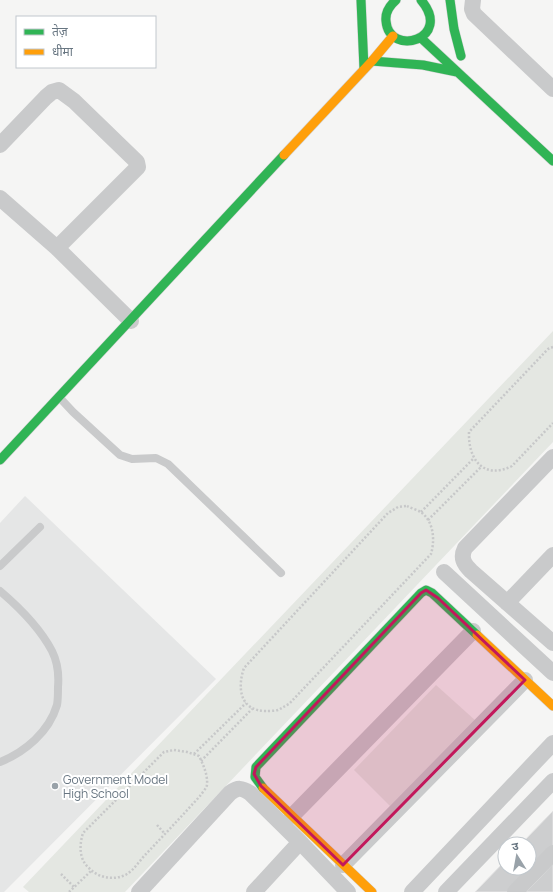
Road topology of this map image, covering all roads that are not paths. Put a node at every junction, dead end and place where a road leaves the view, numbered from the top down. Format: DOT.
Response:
graph roads {
  1 [pos="362,0"];
  2 [pos="396,0"];
  3 [pos="450,0"];
  4 [pos="473,0"];
  5 [pos="424,1"];
  6 [pos="393,36"];
  7 [pos="421,38"];
  8 [pos="446,41"];
  9 [pos="372,60"];
  10 [pos="364,69"];
  11 [pos="457,72"];
  12 [pos="553,89"];
  13 [pos="0,145"];
  14 [pos="553,161"];
  15 [pos="0,198"];
  16 [pos="57,248"];
  17 [pos="131,321"];
  18 [pos="58,397"];
  19 [pos="553,457"];
  20 [pos="0,460"];
  21 [pos="40,527"];
  22 [pos="553,555"];
  23 [pos="0,566"];
  24 [pos="444,572"];
  25 [pos="281,573"];
  26 [pos="0,592"];
  27 [pos="507,603"];
  28 [pos="473,631"];
  29 [pos="553,643"];
  30 [pos="553,675"];
  31 [pos="525,680"];
  32 [pos="538,692"];
  33 [pos="553,706"];
  34 [pos="553,743"];
  35 [pos="0,762"];
  36 [pos="553,781"];
  37 [pos="292,816"];
  38 [pos="300,842"];
  39 [pos="553,853"];
  40 [pos="343,865"];
  41 [pos="139,892"];
  42 [pos="254,892"];
  43 [pos="348,892"];
  44 [pos="372,892"];
  45 [pos="412,892"];
  46 [pos="446,892"];
  47 [pos="515,892"];
  1 -- 10 [label="street"];
  2 -- 6 [label="street"];
  3 -- 8 [label="street"];
  4 -- 12 [label="street"];
  5 -- 7 [label="street"];
  6 -- 7 [label="street"];
  6 -- 9 [label="street"];
  7 -- 11 [label="street"];
  9 -- 10 [label="street"];
  9 -- 11 [label="street"];
  10 -- 17 [label="street"];
  11 -- 14 [label="street"];
  13 -- 16 [label="street"];
  15 -- 16 [label="street"];
  16 -- 17 [label="street"];
  17 -- 18 [label="street"];
  18 -- 20 [label="street"];
  18 -- 25 [label="lane"];
  19 -- 27 [label="street"];
  21 -- 23 [label="lane"];
  22 -- 27 [label="street"];
  24 -- 30 [label="street"];
  26 -- 35 [label="lane"];
  27 -- 29 [label="street"];
  28 -- 31 [label="street"];
  28 -- 37 [label="street"];
  28 -- 37 [label="street"];
  30 -- 32 [label="street"];
  31 -- 32 [label="street"];
  31 -- 40 [label="street"];
  32 -- 33 [label="street"];
  34 -- 45 [label="street"];
  36 -- 46 [label="street"];
  37 -- 40 [label="street"];
  38 -- 41 [label="street"];
  38 -- 42 [label="street"];
  38 -- 43 [label="street"];
  39 -- 47 [label="street"];
  40 -- 44 [label="street"];
}
